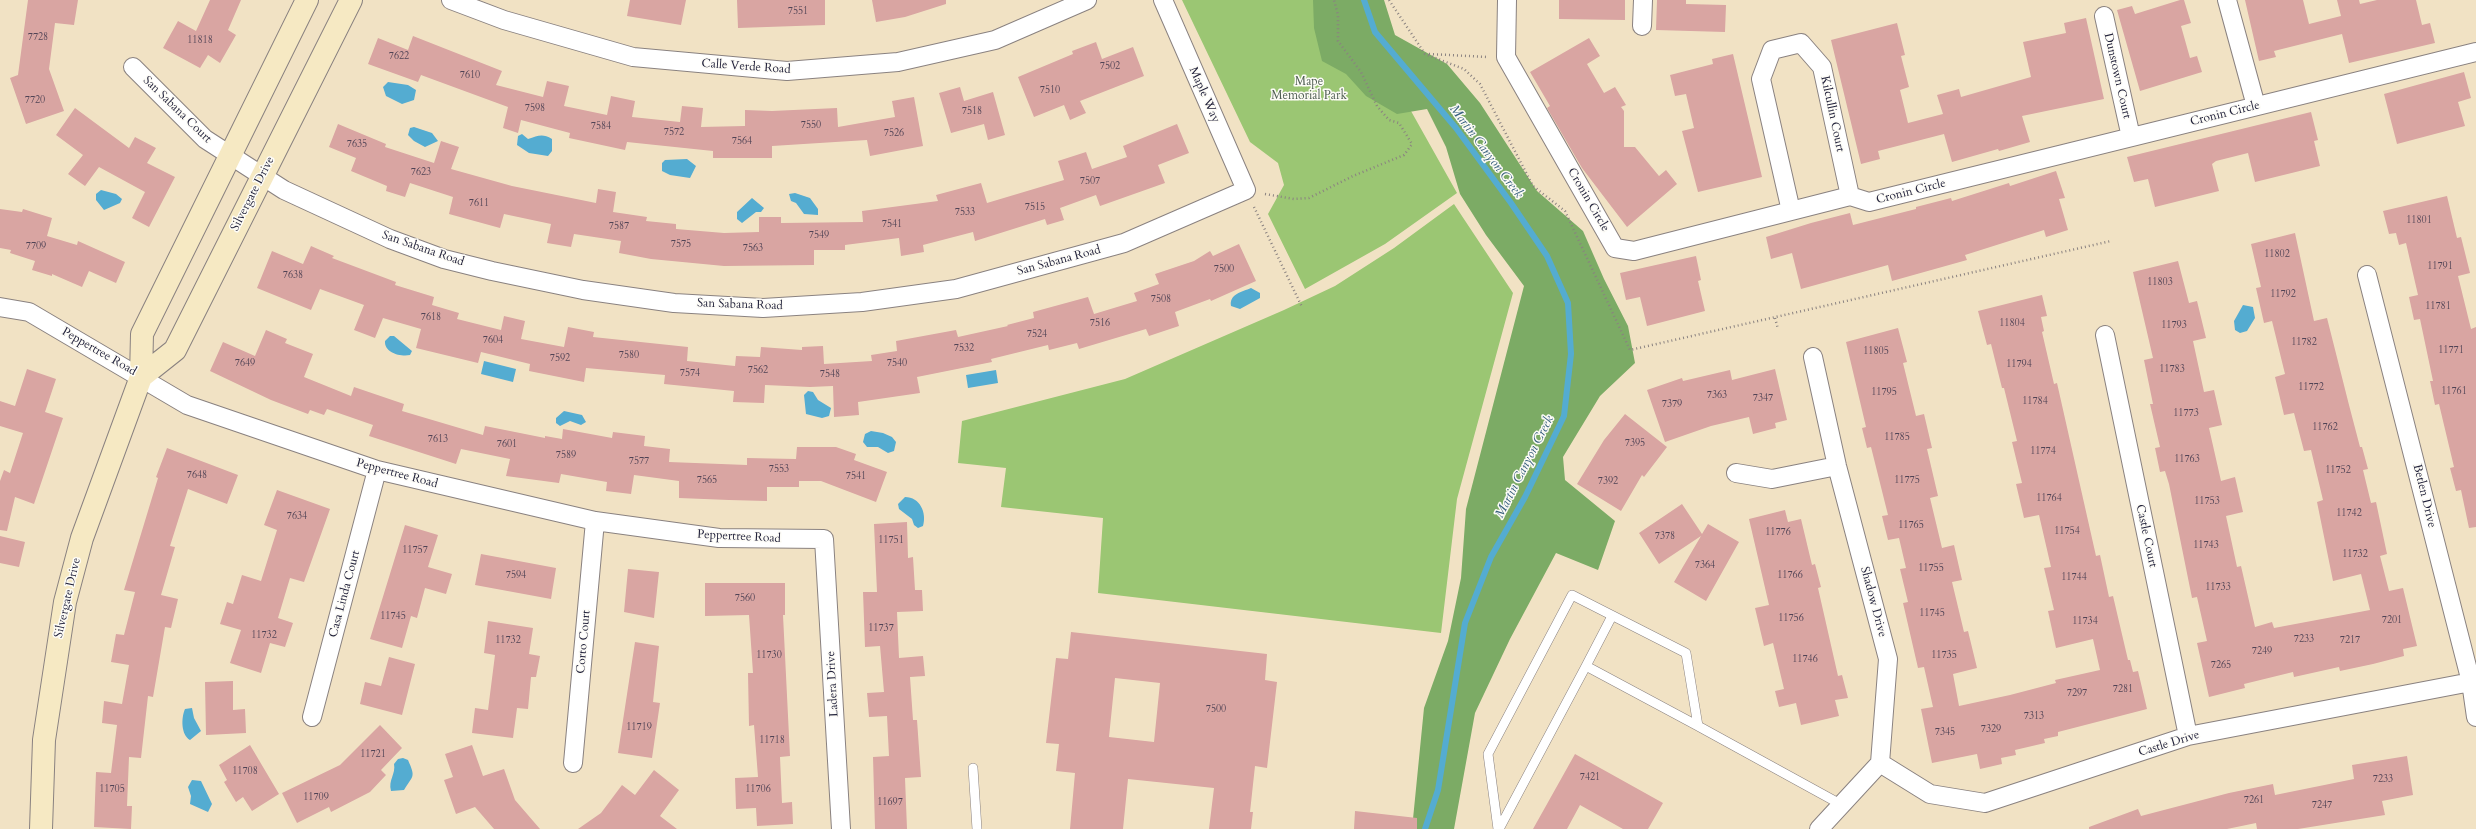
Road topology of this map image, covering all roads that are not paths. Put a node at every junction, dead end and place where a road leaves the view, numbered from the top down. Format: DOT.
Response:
graph roads {
  1 [pos="307,0"];
  2 [pos="351,0"];
  3 [pos="451,0"];
  4 [pos="1087,0"];
  5 [pos="1163,0"];
  6 [pos="1507,0"];
  7 [pos="1643,0"];
  8 [pos="2227,0"];
  9 [pos="2104,16"];
  10 [pos="1642,26"];
  11 [pos="2476,52"];
  12 [pos="133,67"];
  13 [pos="2256,106"];
  14 [pos="2131,137"];
  15 [pos="230,155"];
  16 [pos="263,176"];
  17 [pos="1246,190"];
  18 [pos="1850,196"];
  19 [pos="1791,211"];
  20 [pos="2367,275"];
  21 [pos="0,307"];
  22 [pos="2105,335"];
  23 [pos="1813,357"];
  24 [pos="141,377"];
  25 [pos="1837,466"];
  26 [pos="377,470"];
  27 [pos="1736,473"];
  28 [pos="595,521"];
  29 [pos="824,539"];
  30 [pos="1612,616"];
  31 [pos="1586,666"];
  32 [pos="2471,682"];
  33 [pos="312,717"];
  34 [pos="2476,717"];
  35 [pos="1698,726"];
  36 [pos="2188,736"];
  37 [pos="573,763"];
  38 [pos="1880,763"];
  39 [pos="973,768"];
  40 [pos="1842,804"];
  41 [pos="41,829"];
  42 [pos="841,829"];
  43 [pos="977,829"];
  44 [pos="1499,829"];
  45 [pos="1819,829"];
  1 -- 15 [label="street, Silvergate Drive"];
  2 -- 16 [label="street, Silvergate Drive"];
  3 -- 4 [label="street, Calle Verde Road"];
  5 -- 17 [label="street, Maple Way"];
  6 -- 19 [label="street, Cronin Circle"];
  7 -- 10 [label="street"];
  8 -- 13 [label="street"];
  9 -- 14 [label="street, Dunstown Court"];
  11 -- 13 [label="street, Cronin Circle"];
  12 -- 15 [label="street, San Sabana Court"];
  13 -- 14 [label="street, Cronin Circle"];
  14 -- 18 [label="street, Cronin Circle"];
  15 -- 16 [label="street, San Sabana Court"];
  15 -- 24 [label="street, Silvergate Drive"];
  16 -- 17 [label="street, San Sabana Road"];
  16 -- 24 [label="street, Silvergate Drive"];
  18 -- 19 [label="street, Cronin Circle"];
  18 -- 19 [label="street, Kilcullin Court"];
  20 -- 32 [label="street, Betlen Drive"];
  21 -- 24 [label="street, Peppertree Road"];
  22 -- 36 [label="street, Castle Court"];
  23 -- 25 [label="street, Shadow Drive"];
  24 -- 26 [label="street, Peppertree Road"];
  24 -- 41 [label="street, Silvergate Drive"];
  25 -- 27 [label="street"];
  25 -- 38 [label="street, Shadow Drive"];
  26 -- 28 [label="street, Peppertree Road"];
  26 -- 33 [label="street, Casa Linda Court"];
  28 -- 29 [label="street, Peppertree Road"];
  28 -- 37 [label="street, Corto Court"];
  29 -- 42 [label="street, Ladera Drive"];
  30 -- 31 [label="lane"];
  30 -- 35 [label="lane"];
  30 -- 44 [label="lane"];
  31 -- 35 [label="lane"];
  31 -- 44 [label="lane"];
  32 -- 34 [label="street, Betlen Drive"];
  32 -- 36 [label="street, Castle Drive"];
  35 -- 40 [label="lane"];
  36 -- 38 [label="street, Castle Drive"];
  38 -- 40 [label="street"];
  39 -- 43 [label="lane"];
  40 -- 45 [label="street"];
}
